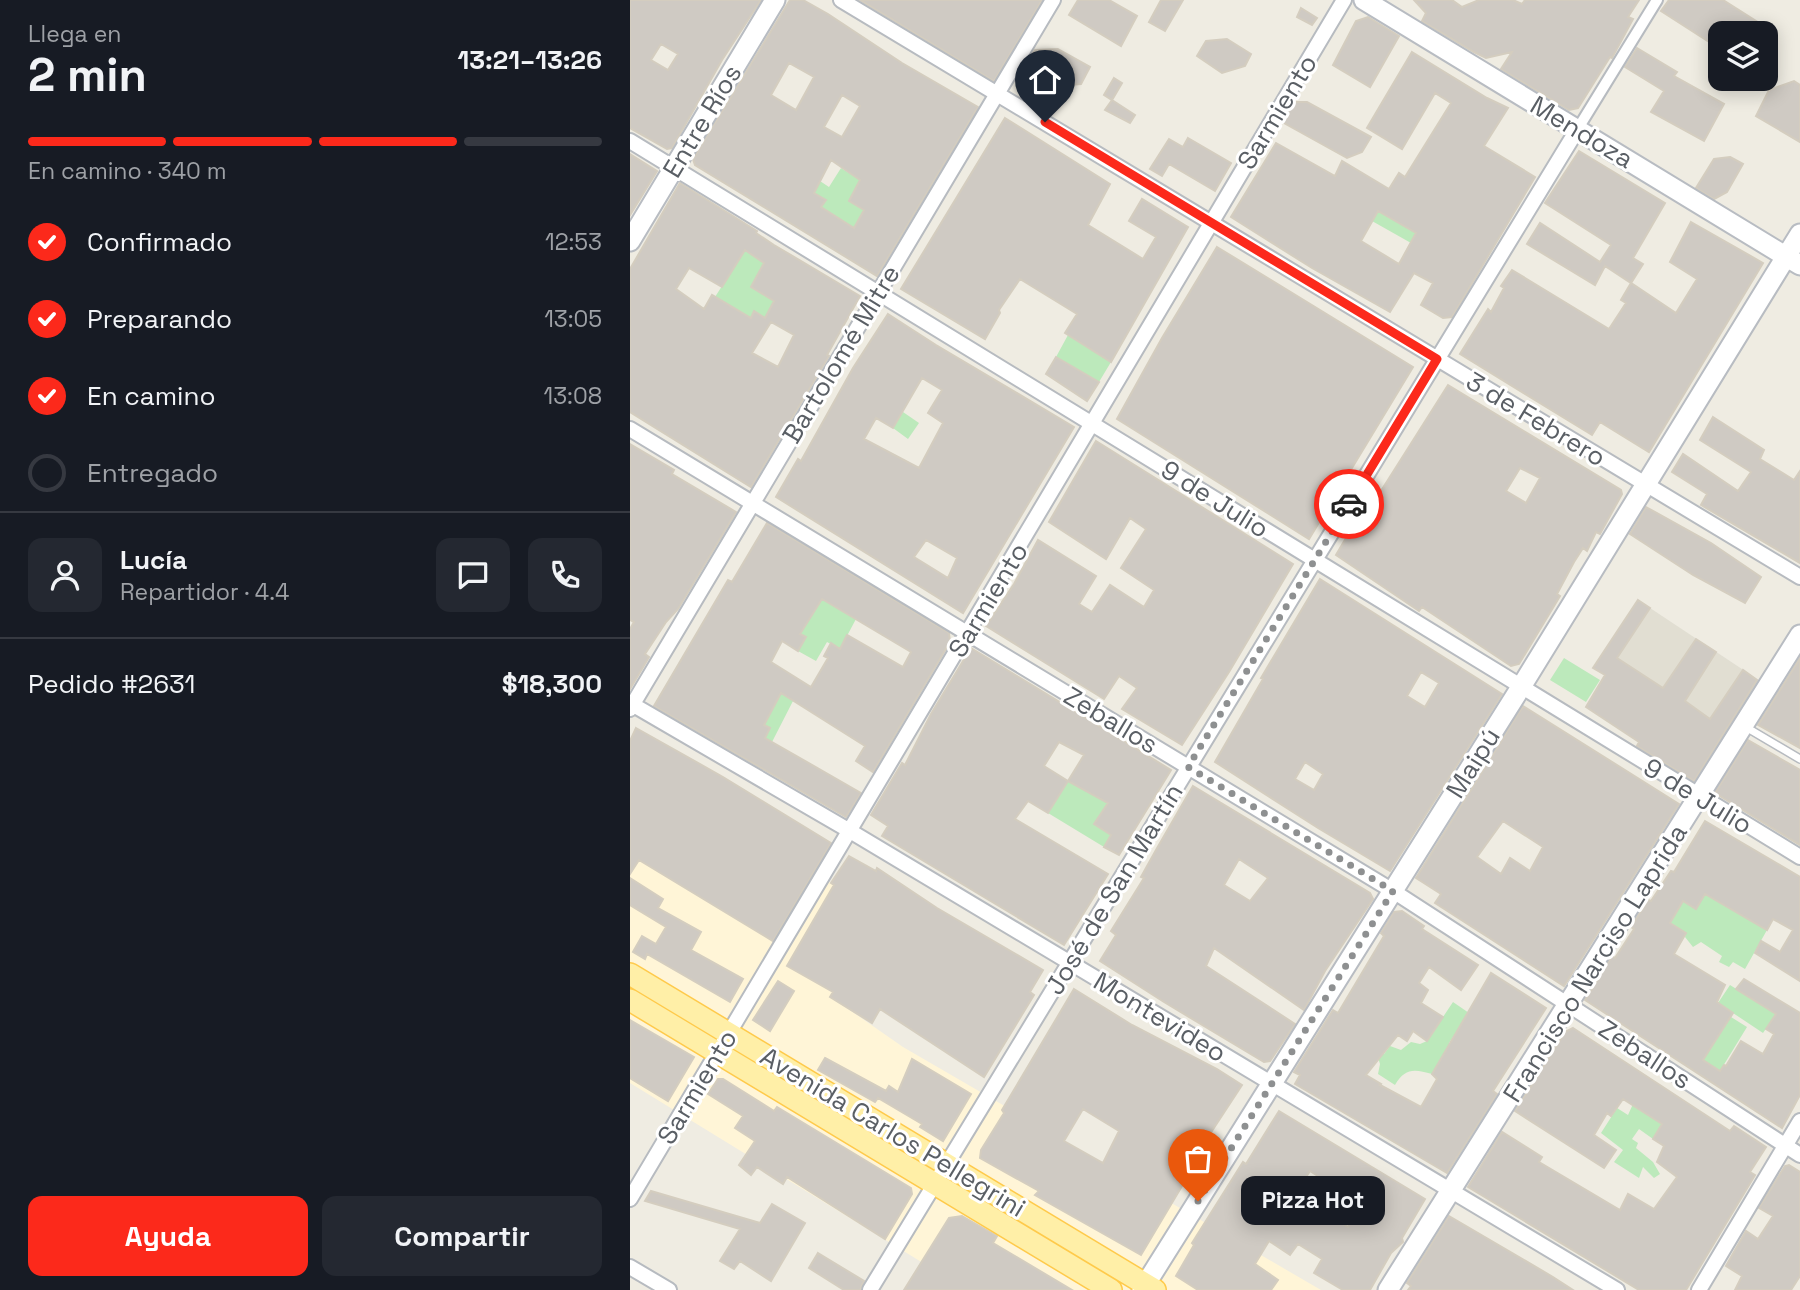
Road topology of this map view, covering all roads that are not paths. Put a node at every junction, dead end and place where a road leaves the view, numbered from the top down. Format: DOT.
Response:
graph roads {
  1 [pos="775,0"];
  2 [pos="841,0"];
  3 [pos="1053,0"];
  4 [pos="1344,0"];
  5 [pos="1364,0"];
  6 [pos="1657,0"];
  7 [pos="997,93"];
  8 [pos="1577,130"];
  9 [pos="630,141"];
  10 [pos="675,167"];
  11 [pos="1212,223"];
  12 [pos="1800,234"];
  13 [pos="630,241"];
  14 [pos="1793,261"];
  15 [pos="878,292"];
  16 [pos="1437,359"];
  17 [pos="1092,424"];
  18 [pos="630,429"];
  19 [pos="1646,485"];
  20 [pos="752,503"];
  21 [pos="1314,560"];
  22 [pos="1800,577"];
  23 [pos="968,634"];
  24 [pos="1800,635"];
  25 [pos="1521,687"];
  26 [pos="631,706"];
  27 [pos="1744,726"];
  28 [pos="1800,759"];
  29 [pos="1188,767"];
  30 [pos="1699,797"];
  31 [pos="850,831"];
  32 [pos="1800,857"];
  33 [pos="1393,891"];
  34 [pos="1069,962"];
  35 [pos="630,974"];
  36 [pos="630,1000"];
  37 [pos="1568,1004"];
  38 [pos="729,1034"];
  39 [pos="718,1053"];
  40 [pos="1272,1083"];
  41 [pos="1800,1121"];
  42 [pos="1786,1145"];
  43 [pos="1800,1155"];
  44 [pos="946,1164"];
  45 [pos="934,1183"];
  46 [pos="1451,1191"];
  47 [pos="630,1199"];
  48 [pos="630,1267"];
  49 [pos="1147,1288"];
  50 [pos="669,1290"];
  51 [pos="870,1290"];
  52 [pos="1111,1290"];
  53 [pos="1388,1290"];
  54 [pos="1617,1290"];
  55 [pos="1699,1290"];
  1 -- 10 [label="main road, Entre Ríos"];
  2 -- 7 [label="street, 3 de Febrero"];
  3 -- 7 [label="street, Bartolomé Mitre"];
  4 -- 11 [label="street, Sarmiento"];
  5 -- 8 [label="main road, Mendoza"];
  6 -- 8 [label="street"];
  7 -- 11 [label="street, 3 de Febrero"];
  7 -- 15 [label="street, Bartolomé Mitre"];
  8 -- 14 [label="main road, Mendoza"];
  8 -- 16 [label="street, José de San Martín"];
  9 -- 10 [label="street, 9 de Julio"];
  10 -- 13 [label="main road, Entre Ríos"];
  10 -- 15 [label="street, 9 de Julio"];
  11 -- 16 [label="street, 3 de Febrero"];
  11 -- 17 [label="street, Sarmiento"];
  12 -- 14 [label="main road, Maipú"];
  14 -- 19 [label="main road, Maipú"];
  15 -- 17 [label="street, 9 de Julio"];
  15 -- 20 [label="street, Bartolomé Mitre"];
  16 -- 19 [label="street, 3 de Febrero"];
  16 -- 21 [label="street, José de San Martín"];
  17 -- 21 [label="street, 9 de Julio"];
  17 -- 23 [label="street, Sarmiento"];
  18 -- 20 [label="street, Zeballos"];
  19 -- 22 [label="street, 3 de Febrero"];
  19 -- 25 [label="main road, Maipú"];
  20 -- 23 [label="street, Zeballos"];
  20 -- 26 [label="street, Bartolomé Mitre"];
  21 -- 25 [label="street, 9 de Julio"];
  21 -- 29 [label="street, José de San Martín"];
  23 -- 29 [label="street, Zeballos"];
  23 -- 31 [label="street, Sarmiento"];
  24 -- 27 [label="main road, Francisco Narciso Laprida"];
  25 -- 30 [label="street, 9 de Julio"];
  25 -- 33 [label="main road, Maipú"];
  26 -- 31 [label="street, Montevideo"];
  27 -- 28 [label="lane"];
  27 -- 30 [label="main road, Francisco Narciso Laprida"];
  29 -- 33 [label="street, Zeballos"];
  29 -- 34 [label="street, José de San Martín"];
  30 -- 32 [label="street, 9 de Julio"];
  30 -- 37 [label="main road, Francisco Narciso Laprida"];
  31 -- 34 [label="street, Montevideo"];
  31 -- 38 [label="street, Sarmiento"];
  33 -- 37 [label="street, Zeballos"];
  33 -- 40 [label="main road, Maipú"];
  34 -- 40 [label="street, Montevideo"];
  34 -- 44 [label="street, José de San Martín"];
  35 -- 38 [label="main road, Avenida Carlos Pellegrini"];
  36 -- 39 [label="main road, Avenida Carlos Pellegrini"];
  37 -- 42 [label="street, Zeballos"];
  37 -- 46 [label="main road, Francisco Narciso Laprida"];
  38 -- 39 [label="street, Sarmiento"];
  38 -- 44 [label="main road, Avenida Carlos Pellegrini"];
  39 -- 45 [label="main road, Avenida Carlos Pellegrini"];
  39 -- 47 [label="street, Sarmiento"];
  40 -- 46 [label="street, Montevideo"];
  40 -- 49 [label="main road, Maipú"];
  41 -- 42 [label="street"];
  42 -- 43 [label="street, Zeballos"];
  42 -- 55 [label="street"];
  44 -- 45 [label="street, José de San Martín"];
  44 -- 49 [label="main road, Avenida Carlos Pellegrini"];
  45 -- 51 [label="street, José de San Martín"];
  45 -- 52 [label="main road, Avenida Carlos Pellegrini"];
  46 -- 53 [label="main road, Francisco Narciso Laprida"];
  46 -- 54 [label="street, Montevideo"];
  48 -- 50 [label="street"];
}
